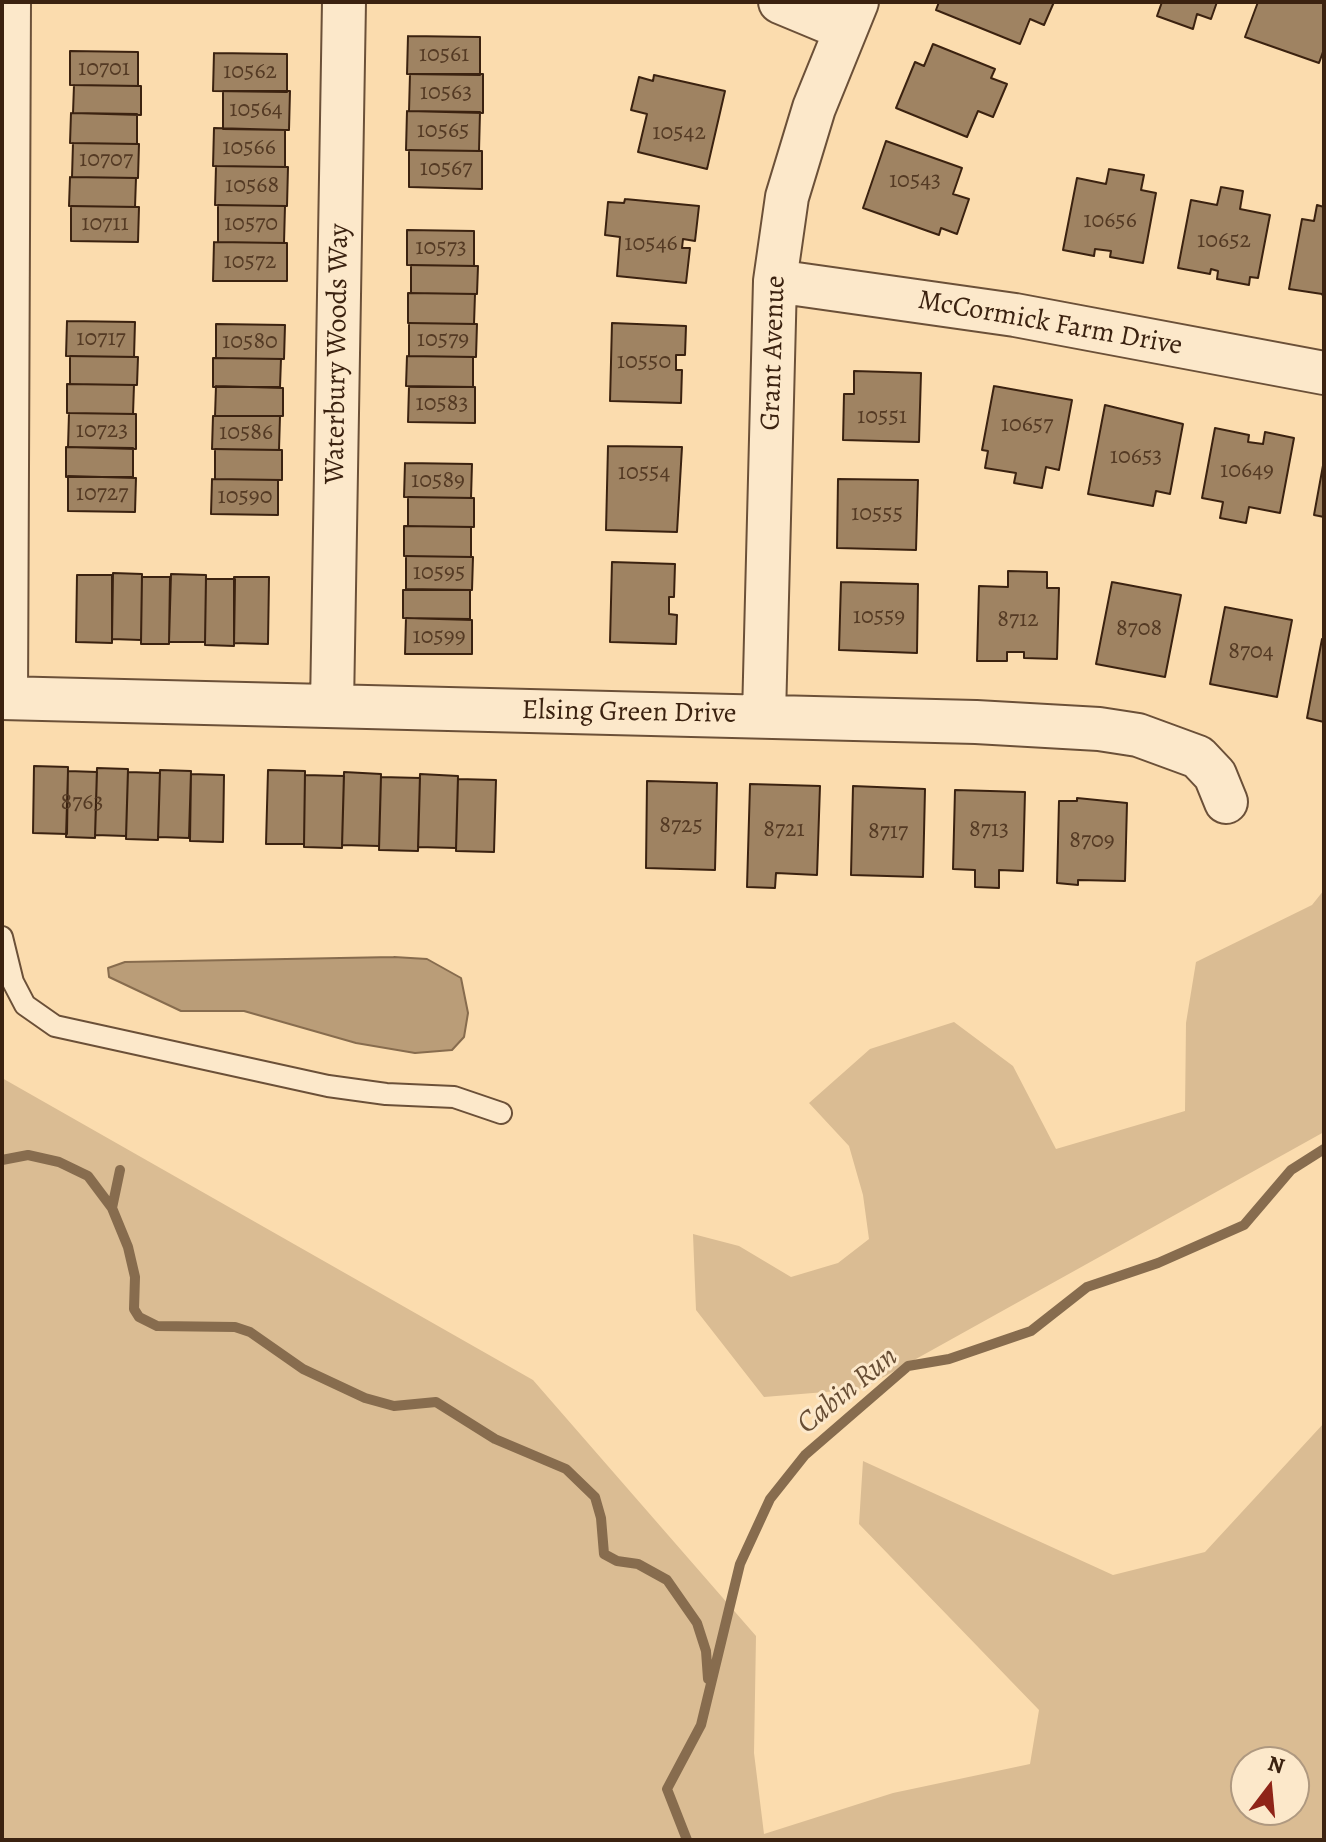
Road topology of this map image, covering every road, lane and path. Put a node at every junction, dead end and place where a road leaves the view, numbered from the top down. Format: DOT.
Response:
graph roads {
  1 [pos="9,2"];
  2 [pos="344,2"];
  3 [pos="780,2"];
  4 [pos="851,16"];
  5 [pos="775,281"];
  6 [pos="1324,373"];
  7 [pos="4,698"];
  8 [pos="332,706"];
  9 [pos="764,716"];
  10 [pos="1226,802"];
  11 [pos="2,937"];
  12 [pos="501,1113"];
  1 -- 7 [label="street"];
  2 -- 8 [label="street, Waterbury Woods Way"];
  3 -- 4 [label="street"];
  4 -- 5 [label="street, Grant Avenue"];
  5 -- 6 [label="street, McCormick Farm Drive"];
  5 -- 9 [label="street, Grant Avenue"];
  7 -- 8 [label="street, Elsing Green Drive"];
  8 -- 9 [label="street, Elsing Green Drive"];
  9 -- 10 [label="street, Elsing Green Drive"];
  11 -- 12 [label="lane"];
}
